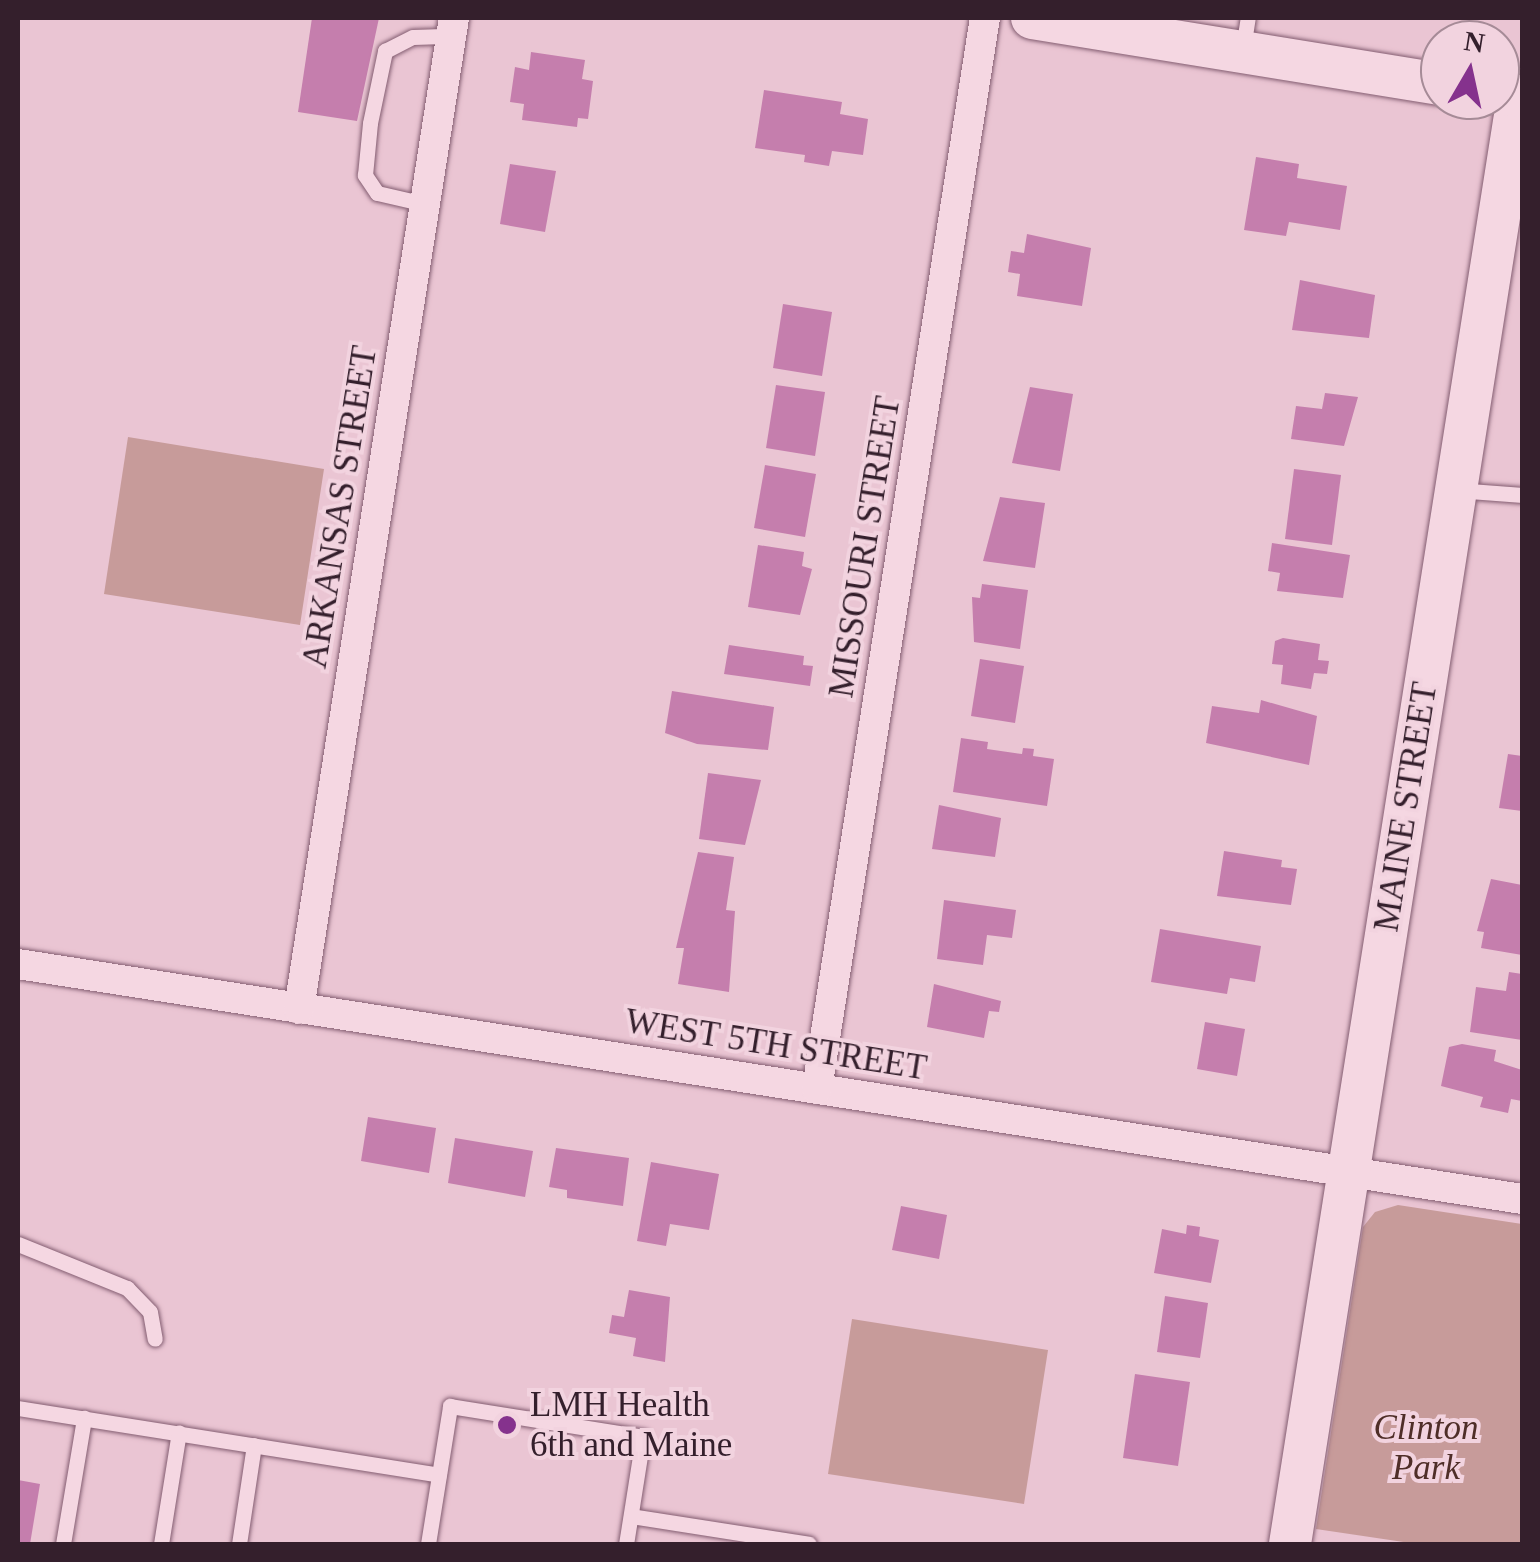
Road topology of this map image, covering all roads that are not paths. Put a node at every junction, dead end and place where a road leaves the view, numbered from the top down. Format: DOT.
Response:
graph roads {
  1 [pos="986,18"];
  2 [pos="1032,18"];
  3 [pos="452,27"];
  4 [pos="1245,35"];
  5 [pos="1420,79"];
  6 [pos="1511,120"];
  7 [pos="425,204"];
  8 [pos="1456,490"];
  9 [pos="1522,494"];
  10 [pos="18,964"];
  11 [pos="299,1008"];
  12 [pos="818,1089"];
  13 [pos="1348,1172"];
  14 [pos="1522,1199"];
  15 [pos="18,1244"];
  16 [pos="155,1339"];
  17 [pos="18,1408"];
  18 [pos="84,1418"];
  19 [pos="179,1432"];
  20 [pos="254,1445"];
  21 [pos="439,1475"];
  22 [pos="631,1516"];
  23 [pos="730,1538"];
  24 [pos="63,1544"];
  25 [pos="161,1544"];
  26 [pos="239,1544"];
  27 [pos="428,1544"];
  28 [pos="626,1544"];
  29 [pos="809,1544"];
  30 [pos="1290,1544"];
  1 -- 12 [label="street, MISSOURI STREET"];
  2 -- 4 [label="street"];
  3 -- 7 [label="street, ARKANSAS STREET"];
  3 -- 7 [label="lane"];
  4 -- 5 [label="street"];
  6 -- 8 [label="street, MAINE STREET"];
  7 -- 11 [label="street, ARKANSAS STREET"];
  8 -- 9 [label="lane"];
  8 -- 13 [label="street, MAINE STREET"];
  10 -- 11 [label="street, WEST 5TH STREET"];
  11 -- 12 [label="street, WEST 5TH STREET"];
  12 -- 13 [label="street, WEST 5TH STREET"];
  13 -- 14 [label="street, WEST 5TH STREET"];
  13 -- 30 [label="street, MAINE STREET"];
  15 -- 16 [label="lane"];
  17 -- 18 [label="lane"];
  18 -- 19 [label="lane"];
  18 -- 24 [label="lane"];
  19 -- 20 [label="lane"];
  19 -- 25 [label="lane"];
  20 -- 21 [label="lane"];
  20 -- 26 [label="lane"];
  21 -- 22 [label="lane"];
  21 -- 27 [label="lane"];
  22 -- 23 [label="lane"];
  22 -- 28 [label="lane"];
  23 -- 29 [label="lane"];
}
